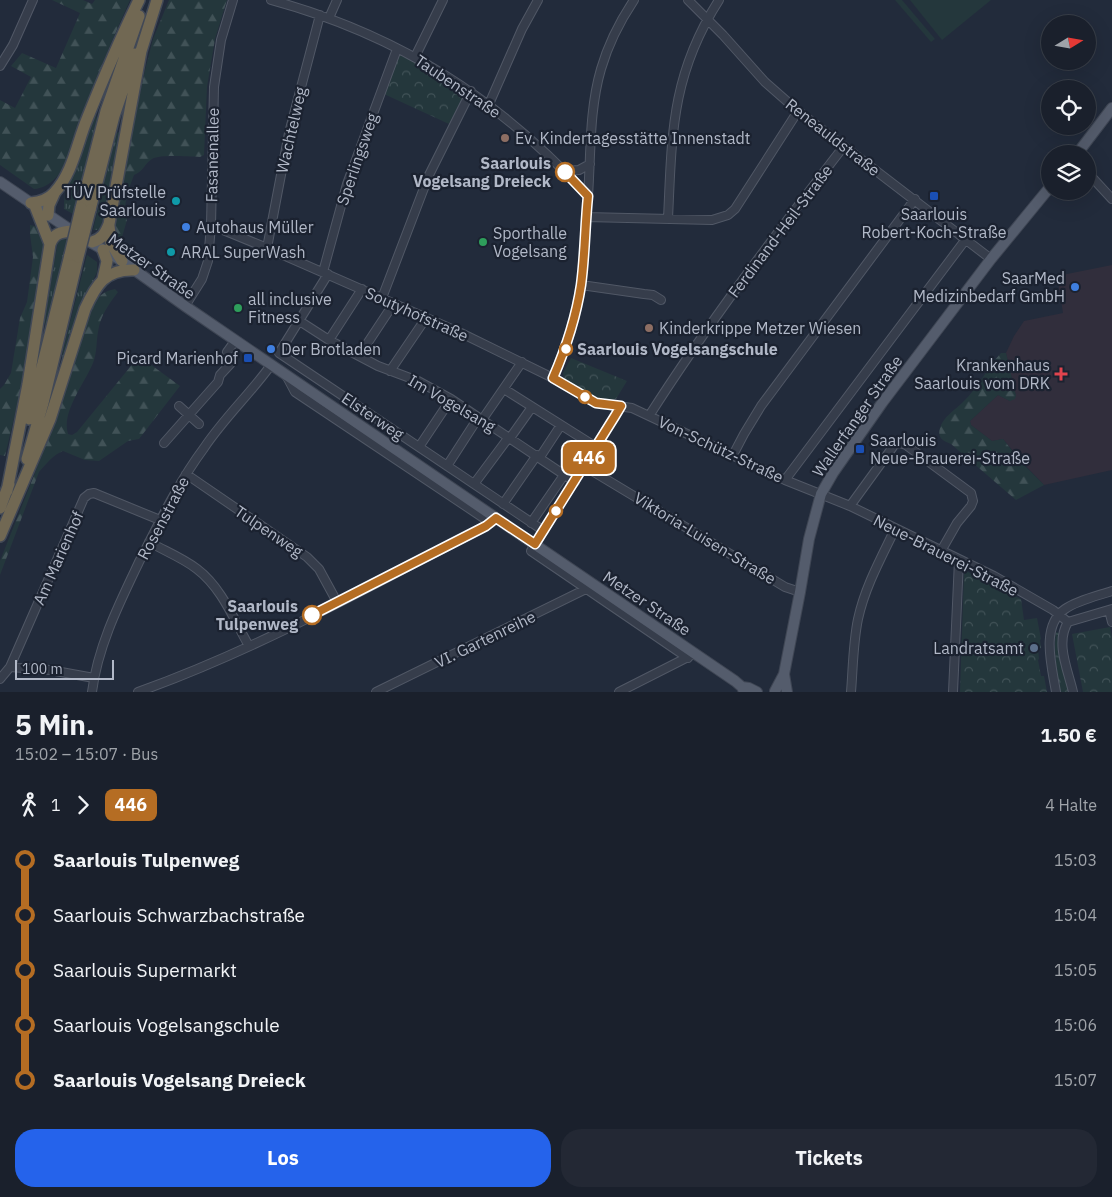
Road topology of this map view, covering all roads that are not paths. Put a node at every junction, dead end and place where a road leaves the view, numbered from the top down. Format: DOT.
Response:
graph roads {
  1 [pos="33,0"];
  2 [pos="139,0"];
  3 [pos="145,0"];
  4 [pos="156,0"];
  5 [pos="233,0"];
  6 [pos="272,0"];
  7 [pos="337,0"];
  8 [pos="442,0"];
  9 [pos="538,0"];
  10 [pos="634,0"];
  11 [pos="688,0"];
  12 [pos="719,0"];
  13 [pos="320,14"];
  14 [pos="329,18"];
  15 [pos="707,19"];
  16 [pos="397,49"];
  17 [pos="415,57"];
  18 [pos="0,66"];
  19 [pos="471,91"];
  20 [pos="489,104"];
  21 [pos="1112,108"];
  22 [pos="798,111"];
  23 [pos="1085,145"];
  24 [pos="844,146"];
  25 [pos="590,164"];
  26 [pos="565,172"];
  27 [pos="0,182"];
  28 [pos="1096,182"];
  29 [pos="54,194"];
  30 [pos="588,196"];
  31 [pos="1041,198"];
  32 [pos="1112,199"];
  33 [pos="915,200"];
  34 [pos="33,205"];
  35 [pos="85,209"];
  36 [pos="48,215"];
  37 [pos="586,217"];
  38 [pos="668,219"];
  39 [pos="109,224"];
  40 [pos="210,225"];
  41 [pos="72,230"];
  42 [pos="966,239"];
  43 [pos="92,242"];
  44 [pos="50,244"];
  45 [pos="267,248"];
  46 [pos="103,250"];
  47 [pos="74,256"];
  48 [pos="992,259"];
  49 [pos="122,261"];
  50 [pos="134,270"];
  51 [pos="326,273"];
  52 [pos="103,280"];
  53 [pos="581,285"];
  54 [pos="362,289"];
  55 [pos="382,298"];
  56 [pos="661,300"];
  57 [pos="394,303"];
  58 [pos="185,306"];
  59 [pos="426,318"];
  60 [pos="298,320"];
  61 [pos="329,340"];
  62 [pos="235,341"];
  63 [pos="359,356"];
  64 [pos="522,362"];
  65 [pos="271,365"];
  66 [pos="390,371"];
  67 [pos="553,378"];
  68 [pos="504,389"];
  69 [pos="451,399"];
  70 [pos="179,406"];
  71 [pos="621,406"];
  72 [pos="532,408"];
  73 [pos="189,415"];
  74 [pos="649,416"];
  75 [pos="480,419"];
  76 [pos="199,424"];
  77 [pos="561,425"];
  78 [pos="510,437"];
  79 [pos="164,443"];
  80 [pos="596,447"];
  81 [pos="420,448"];
  82 [pos="733,455"];
  83 [pos="538,456"];
  84 [pos="447,466"];
  85 [pos="584,466"];
  86 [pos="186,474"];
  87 [pos="564,475"];
  88 [pos="785,480"];
  89 [pos="575,482"];
  90 [pos="474,484"];
  91 [pos="7,491"];
  92 [pos="821,494"];
  93 [pos="503,504"];
  94 [pos="850,506"];
  95 [pos="0,508"];
  96 [pos="160,520"];
  97 [pos="493,520"];
  98 [pos="531,523"];
  99 [pos="895,530"];
  100 [pos="544,531"];
  101 [pos="1,533"];
  102 [pos="149,542"];
  103 [pos="535,544"];
  104 [pos="942,551"];
  105 [pos="959,560"];
  106 [pos="590,587"];
  107 [pos="1112,591"];
  108 [pos="800,592"];
  109 [pos="337,602"];
  110 [pos="1111,609"];
  111 [pos="1059,614"];
  112 [pos="1068,622"];
  113 [pos="1112,622"];
  114 [pos="249,646"];
  115 [pos="691,655"];
  116 [pos="10,667"];
  117 [pos="784,674"];
  118 [pos="94,678"];
  119 [pos="0,679"];
  120 [pos="743,690"];
  121 [pos="92,692"];
  122 [pos="138,692"];
  123 [pos="376,692"];
  124 [pos="619,692"];
  125 [pos="757,692"];
  126 [pos="775,692"];
  127 [pos="786,692"];
  128 [pos="851,692"];
  129 [pos="953,692"];
  130 [pos="1056,692"];
  131 [pos="1073,692"];
  1 -- 18 [label="street"];
  2 -- 29 [label="highway"];
  3 -- 35 [label="highway"];
  4 -- 35 [label="highway"];
  4 -- 39 [label="highway"];
  5 -- 40 [label="street, Fasanenallee"];
  6 -- 13 [label="street, Taubenstraße"];
  7 -- 14 [label="street"];
  8 -- 17 [label="street"];
  9 -- 20 [label="street"];
  10 -- 25 [label="street"];
  11 -- 15 [label="street, Reneauldstraße"];
  12 -- 15 [label="street"];
  13 -- 14 [label="street, Taubenstraße"];
  13 -- 45 [label="street, Wachtelweg"];
  14 -- 16 [label="street, Taubenstraße"];
  15 -- 22 [label="street, Reneauldstraße"];
  15 -- 38 [label="street"];
  16 -- 17 [label="street, Taubenstraße"];
  16 -- 51 [label="street, Sperlingsweg"];
  17 -- 19 [label="street, Taubenstraße"];
  19 -- 20 [label="street, Taubenstraße"];
  19 -- 55 [label="street"];
  20 -- 26 [label="street, Taubenstraße"];
  21 -- 23 [label="main road"];
  22 -- 24 [label="street, Reneauldstraße"];
  22 -- 38 [label="street"];
  24 -- 33 [label="street, Reneauldstraße"];
  24 -- 74 [label="street, Ferdinand-Heil-Straße"];
  25 -- 26 [label="street"];
  25 -- 30 [label="street"];
  26 -- 30 [label="street, Taubenstraße"];
  27 -- 34 [label="main road, Metzer Straße"];
  28 -- 32 [label="street"];
  29 -- 34 [label="highway"];
  29 -- 36 [label="highway"];
  30 -- 37 [label="street"];
  31 -- 48 [label="main road, Wallerfanger Straße"];
  33 -- 42 [label="street, Reneauldstraße"];
  33 -- 82 [label="street"];
  34 -- 36 [label="main road, Metzer Straße"];
  34 -- 44 [label="highway"];
  35 -- 47 [label="highway, bridge"];
  36 -- 41 [label="main road, Metzer Straße"];
  37 -- 38 [label="street"];
  37 -- 53 [label="street"];
  39 -- 43 [label="highway"];
  39 -- 49 [label="highway"];
  40 -- 45 [label="street, Soutyhofstraße"];
  40 -- 58 [label="street, Fasanenallee"];
  41 -- 43 [label="main road, Metzer Straße"];
  41 -- 44 [label="highway"];
  42 -- 48 [label="street, Reneauldstraße"];
  42 -- 88 [label="street"];
  43 -- 46 [label="main road, Metzer Straße"];
  44 -- 91 [label="highway"];
  45 -- 51 [label="street, Soutyhofstraße"];
  46 -- 49 [label="main road, Metzer Straße"];
  46 -- 52 [label="highway"];
  47 -- 91 [label="highway"];
  47 -- 101 [label="highway"];
  48 -- 92 [label="main road, Wallerfanger Straße"];
  49 -- 50 [label="main road, Metzer Straße"];
  50 -- 52 [label="highway"];
  50 -- 58 [label="main road, Metzer Straße"];
  51 -- 54 [label="street, Soutyhofstraße"];
  51 -- 60 [label="street, Elsterweg"];
  52 -- 101 [label="highway"];
  53 -- 56 [label="street"];
  53 -- 67 [label="street"];
  54 -- 55 [label="street, Soutyhofstraße"];
  54 -- 61 [label="street"];
  55 -- 57 [label="street, Soutyhofstraße"];
  57 -- 59 [label="street, Soutyhofstraße"];
  57 -- 63 [label="street"];
  58 -- 62 [label="main road, Metzer Straße"];
  59 -- 64 [label="street, Soutyhofstraße"];
  59 -- 66 [label="street"];
  60 -- 61 [label="street, Im Vogelsang"];
  60 -- 81 [label="street, Elsterweg"];
  61 -- 63 [label="street, Im Vogelsang"];
  62 -- 65 [label="main road, Metzer Straße"];
  62 -- 73 [label="street"];
  63 -- 66 [label="street, Im Vogelsang"];
  64 -- 67 [label="street, Soutyhofstraße"];
  64 -- 68 [label="street"];
  65 -- 86 [label="street, Rosenstraße"];
  65 -- 97 [label="main road, Metzer Straße"];
  66 -- 69 [label="street, Im Vogelsang"];
  67 -- 71 [label="street, Soutyhofstraße"];
  68 -- 72 [label="street"];
  68 -- 75 [label="street"];
  69 -- 75 [label="street, Im Vogelsang"];
  69 -- 81 [label="street"];
  70 -- 73 [label="street"];
  71 -- 74 [label="street, Von-Schütz-Straße"];
  71 -- 80 [label="street"];
  72 -- 77 [label="street"];
  72 -- 78 [label="street"];
  73 -- 76 [label="street"];
  73 -- 79 [label="street"];
  74 -- 82 [label="street, Von-Schütz-Straße"];
  75 -- 78 [label="street, Im Vogelsang"];
  75 -- 84 [label="street"];
  77 -- 80 [label="street"];
  77 -- 83 [label="street"];
  78 -- 83 [label="street, Im Vogelsang"];
  78 -- 90 [label="street"];
  80 -- 85 [label="street"];
  81 -- 84 [label="street, Elsterweg"];
  82 -- 88 [label="street, Von-Schütz-Straße"];
  83 -- 87 [label="street, Im Vogelsang"];
  83 -- 93 [label="street"];
  84 -- 90 [label="street, Elsterweg"];
  85 -- 89 [label="street"];
  85 -- 108 [label="street, Viktoria-Luisen-Straße"];
  86 -- 96 [label="street, Rosenstraße"];
  86 -- 109 [label="street, Tulpenweg"];
  87 -- 89 [label="street, Im Vogelsang"];
  87 -- 98 [label="street"];
  88 -- 92 [label="street, Von-Schütz-Straße"];
  89 -- 100 [label="street"];
  90 -- 93 [label="street, Elsterweg"];
  91 -- 95 [label="highway"];
  92 -- 94 [label="street, Neue-Brauerei-Straße"];
  92 -- 108 [label="main road, Wallerfanger Straße"];
  93 -- 98 [label="street, Elsterweg"];
  94 -- 99 [label="street, Neue-Brauerei-Straße"];
  94 -- 104 [label="street"];
  96 -- 102 [label="street, Rosenstraße"];
  96 -- 116 [label="street, Am Marienhof"];
  97 -- 103 [label="main road, Metzer Straße"];
  97 -- 109 [label="street"];
  98 -- 100 [label="street, Elsterweg"];
  99 -- 104 [label="street, Neue-Brauerei-Straße"];
  99 -- 128 [label="street"];
  100 -- 103 [label="street"];
  102 -- 114 [label="street"];
  102 -- 118 [label="street, Rosenstraße"];
  103 -- 106 [label="main road, Metzer Straße"];
  104 -- 105 [label="street, Neue-Brauerei-Straße"];
  105 -- 111 [label="street, Neue-Brauerei-Straße"];
  105 -- 129 [label="street"];
  106 -- 115 [label="main road, Metzer Straße"];
  106 -- 123 [label="street, VI. Gartenreihe"];
  107 -- 111 [label="street"];
  108 -- 117 [label="main road, Wallerfanger Straße"];
  109 -- 114 [label="street"];
  110 -- 112 [label="street"];
  110 -- 113 [label="street"];
  111 -- 112 [label="street, Neue-Brauerei-Straße"];
  111 -- 130 [label="street"];
  112 -- 131 [label="street"];
  114 -- 122 [label="street"];
  115 -- 120 [label="main road, Metzer Straße"];
  115 -- 124 [label="street"];
  116 -- 118 [label="street"];
  116 -- 119 [label="street, Am Marienhof"];
  117 -- 126 [label="main road, Wallerfanger Straße"];
  117 -- 127 [label="main road, Wallerfanger Straße"];
  118 -- 121 [label="street, Rosenstraße"];
  120 -- 125 [label="main road, Metzer Straße"];
}
